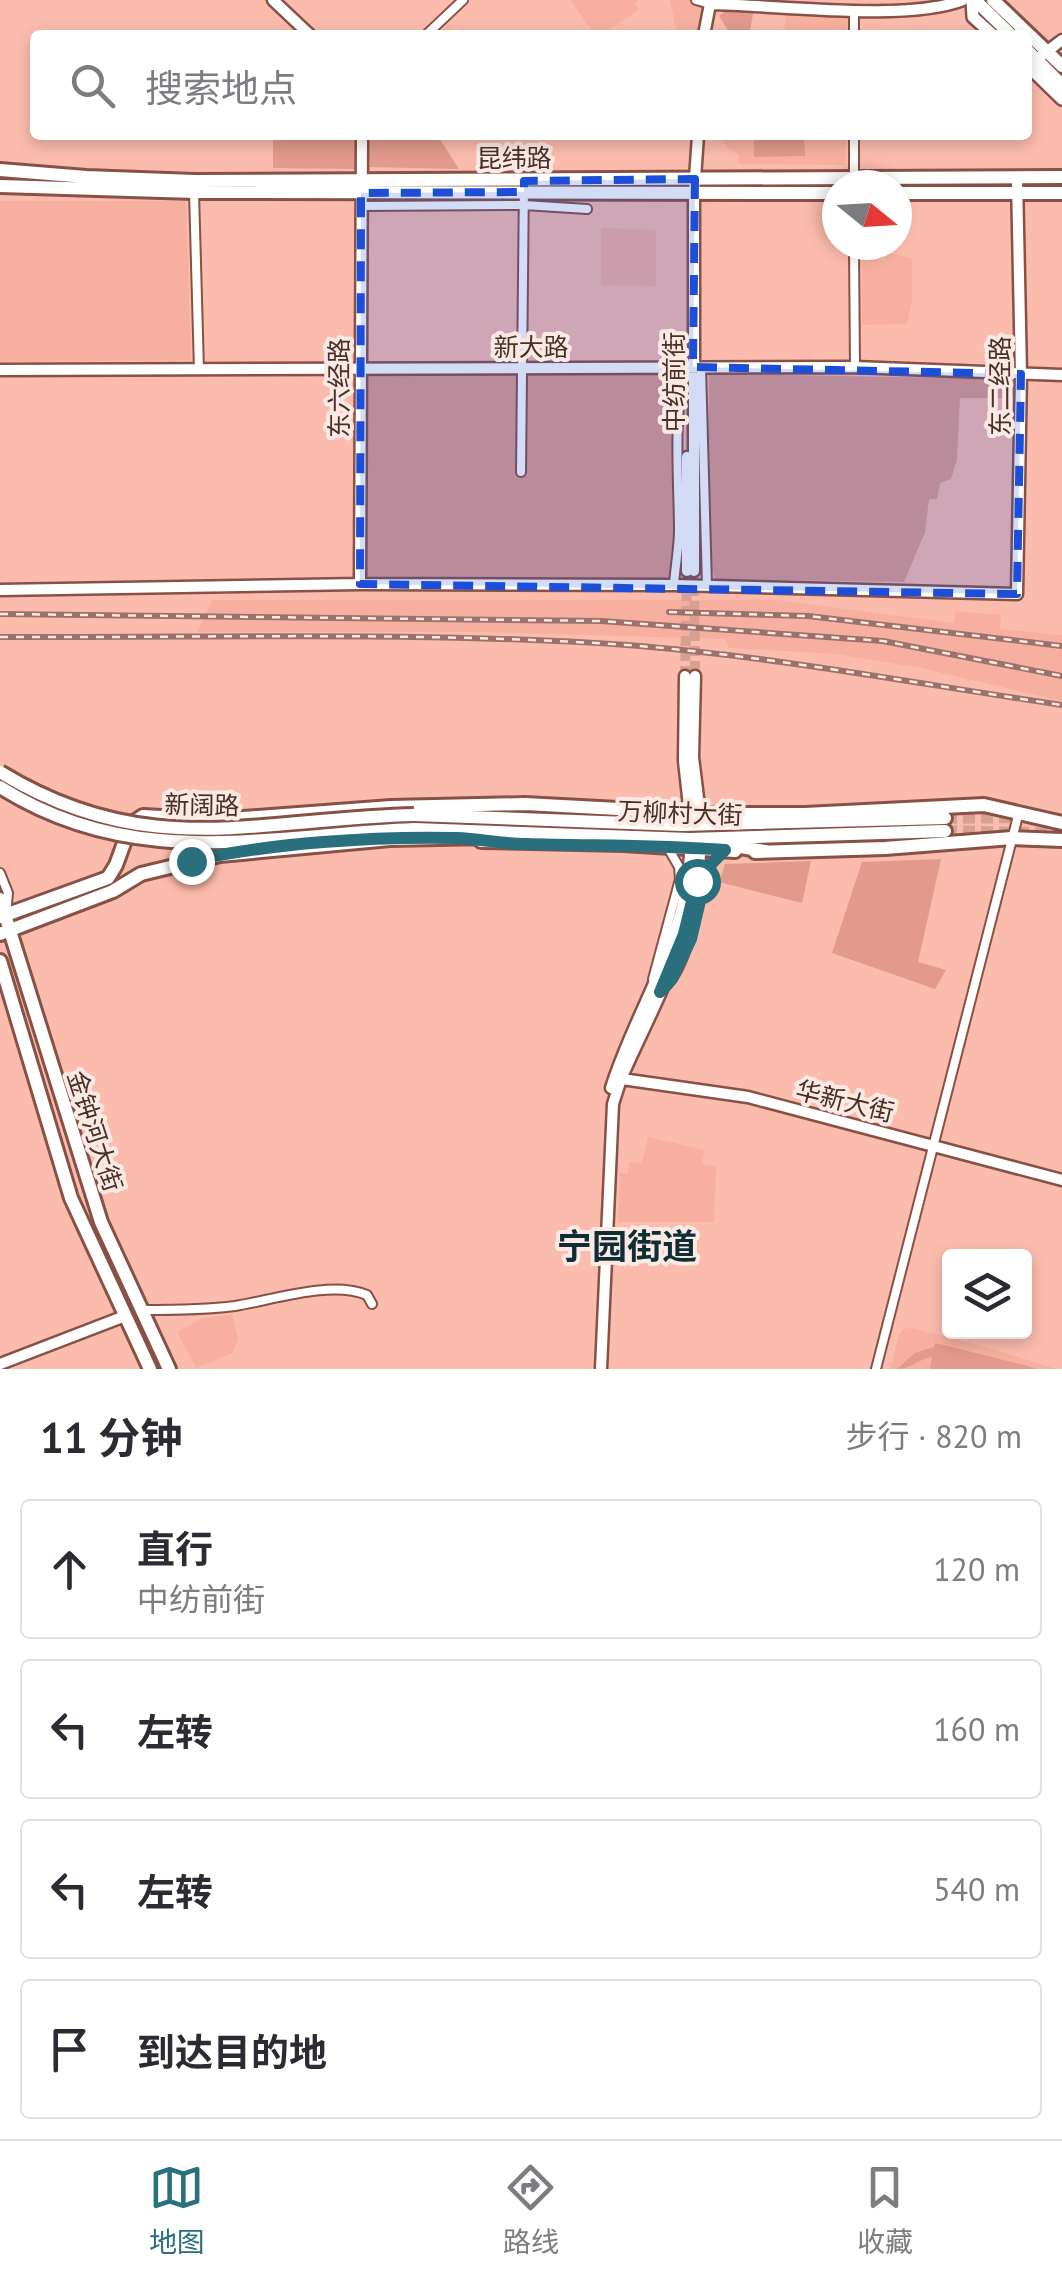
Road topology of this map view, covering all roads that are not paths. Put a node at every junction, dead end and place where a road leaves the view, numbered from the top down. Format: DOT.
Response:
graph roads {
  1 [pos="272,0"];
  2 [pos="463,0"];
  3 [pos="696,0"];
  4 [pos="963,0"];
  5 [pos="973,0"];
  6 [pos="993,0"];
  7 [pos="710,4"];
  8 [pos="854,9"];
  9 [pos="305,30"];
  10 [pos="431,30"];
  11 [pos="705,30"];
  12 [pos="854,30"];
  13 [pos="987,30"];
  14 [pos="1006,30"];
  15 [pos="1017,30"];
  16 [pos="1062,40"];
  17 [pos="1041,60"];
  18 [pos="1062,85"];
  19 [pos="1062,99"];
  20 [pos="362,140"];
  21 [pos="698,140"];
  22 [pos="854,140"];
  23 [pos="0,170"];
  24 [pos="854,170"];
  25 [pos="0,178"];
  26 [pos="1062,178"];
  27 [pos="34,183"];
  28 [pos="822,183"];
  29 [pos="912,183"];
  30 [pos="86,184"];
  31 [pos="0,186"];
  32 [pos="694,186"];
  33 [pos="1017,186"];
  34 [pos="194,192"];
  35 [pos="822,192"];
  36 [pos="912,192"];
  37 [pos="361,193"];
  38 [pos="524,193"];
  39 [pos="1062,193"];
  40 [pos="0,194"];
  41 [pos="587,209"];
  42 [pos="854,260"];
  43 [pos="694,366"];
  44 [pos="522,367"];
  45 [pos="855,367"];
  46 [pos="359,368"];
  47 [pos="0,370"];
  48 [pos="199,370"];
  49 [pos="1021,374"];
  50 [pos="1062,376"];
  51 [pos="522,472"];
  52 [pos="690,571"];
  53 [pos="360,584"];
  54 [pos="674,585"];
  55 [pos="706,586"];
  56 [pos="0,590"];
  57 [pos="690,676"];
  58 [pos="0,772"];
  59 [pos="0,787"];
  60 [pos="478,806"];
  61 [pos="694,806"];
  62 [pos="1019,811"];
  63 [pos="770,814"];
  64 [pos="566,818"];
  65 [pos="414,822"];
  66 [pos="1062,823"];
  67 [pos="945,824"];
  68 [pos="593,833"];
  69 [pos="462,838"];
  70 [pos="1012,838"];
  71 [pos="1062,840"];
  72 [pos="693,843"];
  73 [pos="666,846"];
  74 [pos="725,850"];
  75 [pos="765,851"];
  76 [pos="0,873"];
  77 [pos="0,898"];
  78 [pos="3,916"];
  79 [pos="6,931"];
  80 [pos="0,961"];
  81 [pos="657,989"];
  82 [pos="617,1079"];
  83 [pos="935,1145"];
  84 [pos="1062,1180"];
  85 [pos="372,1304"];
  86 [pos="141,1310"];
  87 [pos="124,1316"];
  88 [pos="0,1364"];
  89 [pos="150,1369"];
  90 [pos="169,1369"];
  91 [pos="598,1369"];
  92 [pos="876,1369"];
  1 -- 9 [label="street"];
  2 -- 10 [label="street"];
  3 -- 7 [label="street"];
  4 -- 8 [label="street"];
  5 -- 13 [label="main road"];
  5 -- 14 [label="main road"];
  6 -- 15 [label="main road"];
  7 -- 8 [label="street"];
  7 -- 11 [label="street"];
  8 -- 12 [label="street"];
  16 -- 17 [label="main road"];
  17 -- 18 [label="main road"];
  17 -- 19 [label="main road"];
  20 -- 37 [label="street, 东六经路"];
  21 -- 32 [label="street, 中纺前街"];
  22 -- 24 [label="street"];
  23 -- 30 [label="main road"];
  25 -- 27 [label="main road"];
  26 -- 33 [label="main road, 昆纬路"];
  27 -- 30 [label="main road"];
  27 -- 31 [label="main road"];
  28 -- 32 [label="main road, 昆纬路"];
  29 -- 33 [label="main road, 昆纬路"];
  30 -- 34 [label="main road, 昆纬路"];
  30 -- 37 [label="main road, 昆纬路"];
  30 -- 40 [label="main road"];
  32 -- 35 [label="main road, 昆纬路"];
  32 -- 38 [label="main road, 昆纬路"];
  32 -- 43 [label="street, 中纺前街"];
  33 -- 36 [label="main road, 昆纬路"];
  33 -- 39 [label="main road, 昆纬路"];
  33 -- 49 [label="street, 东二经路"];
  34 -- 37 [label="main road, 昆纬路"];
  34 -- 48 [label="street"];
  37 -- 38 [label="main road, 昆纬路"];
  37 -- 46 [label="street, 东六经路"];
  38 -- 41 [label="street"];
  38 -- 44 [label="street"];
  42 -- 45 [label="street"];
  43 -- 44 [label="street, 新大路"];
  43 -- 45 [label="street, 新大路"];
  43 -- 52 [label="street, 中纺前街"];
  43 -- 54 [label="street"];
  43 -- 55 [label="street"];
  44 -- 46 [label="street, 新大路"];
  44 -- 51 [label="street"];
  45 -- 49 [label="street, 新大路"];
  46 -- 48 [label="street, 新大路"];
  46 -- 53 [label="street, 东六经路"];
  47 -- 48 [label="street, 新大路"];
  49 -- 50 [label="street, 新大路"];
  49 -- 55 [label="street, 东二经路"];
  53 -- 54 [label="street"];
  53 -- 56 [label="street"];
  54 -- 55 [label="street"];
  57 -- 61 [label="street"];
  58 -- 65 [label="main road, 新阔路, bridge"];
  59 -- 65 [label="main road, 新阔路, bridge"];
  60 -- 63 [label="main road"];
  60 -- 64 [label="main road"];
  60 -- 78 [label="main road"];
  62 -- 63 [label="main road"];
  62 -- 66 [label="main road"];
  62 -- 70 [label="street"];
  63 -- 72 [label="main road"];
  64 -- 65 [label="main road, 万柳村大街"];
  64 -- 72 [label="main road, 万柳村大街"];
  65 -- 68 [label="main road, 万柳村大街"];
  67 -- 72 [label="main road, 万柳村大街"];
  68 -- 69 [label="main road"];
  68 -- 72 [label="main road, 万柳村大街"];
  69 -- 73 [label="main road"];
  69 -- 79 [label="main road"];
  70 -- 71 [label="main road"];
  70 -- 75 [label="main road"];
  70 -- 83 [label="street"];
  72 -- 75 [label="main road"];
  72 -- 81 [label="street"];
  73 -- 74 [label="main road"];
  73 -- 81 [label="street"];
  74 -- 75 [label="main road"];
  74 -- 81 [label="street"];
  76 -- 78 [label="street"];
  77 -- 78 [label="main road, 金钟河大街"];
  78 -- 79 [label="main road, 金钟河大街"];
  79 -- 86 [label="main road, 金钟河大街"];
  80 -- 87 [label="main road, 金钟河大街"];
  81 -- 82 [label="street"];
  82 -- 83 [label="street, 华新大街"];
  82 -- 91 [label="street"];
  83 -- 84 [label="street, 华新大街"];
  83 -- 92 [label="street"];
  85 -- 86 [label="street"];
  86 -- 90 [label="main road, 金钟河大街"];
  87 -- 88 [label="street"];
  87 -- 89 [label="main road, 金钟河大街"];
}
